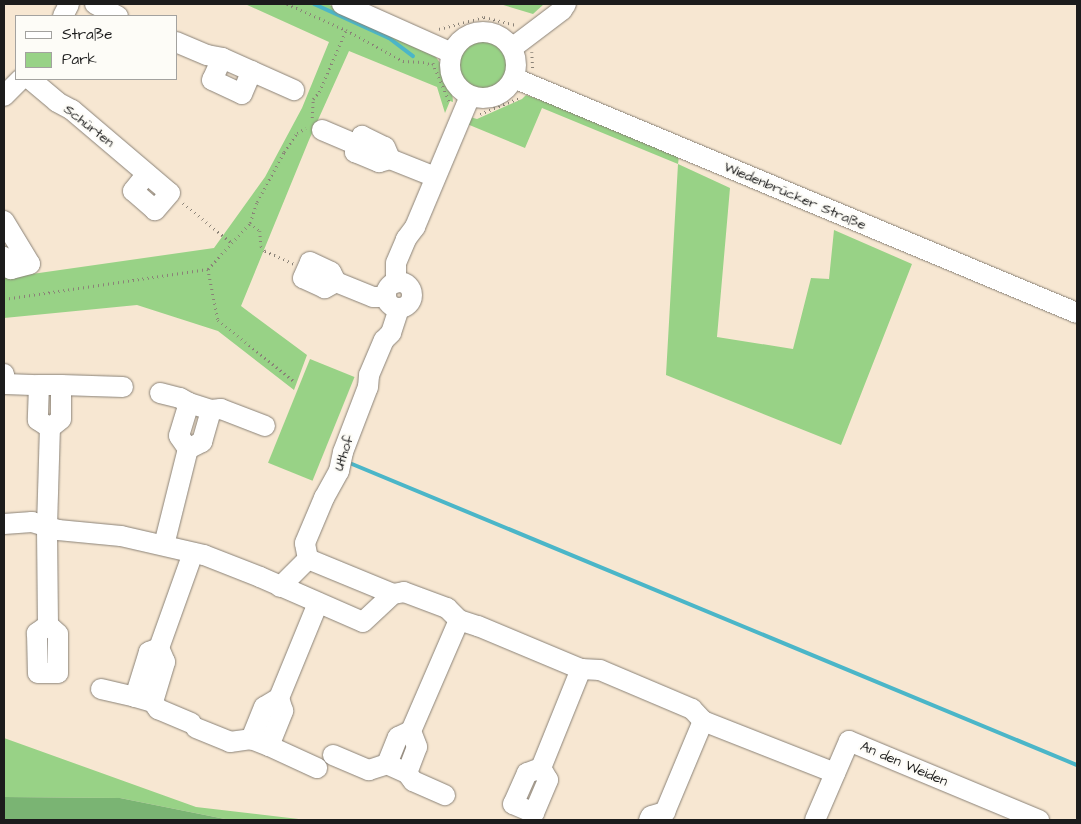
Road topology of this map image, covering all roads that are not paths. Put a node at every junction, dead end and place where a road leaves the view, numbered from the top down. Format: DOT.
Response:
graph roads {
  1 [pos="95,4"];
  2 [pos="342,4"];
  3 [pos="566,4"];
  4 [pos="116,15"];
  5 [pos="178,43"];
  6 [pos="522,48"];
  7 [pos="452,53"];
  8 [pos="514,78"];
  9 [pos="20,80"];
  10 [pos="31,80"];
  11 [pos="294,90"];
  12 [pos="4,96"];
  13 [pos="470,96"];
  14 [pos="322,130"];
  15 [pos="435,177"];
  16 [pos="170,193"];
  17 [pos="5,224"];
  18 [pos="4,257"];
  19 [pos="307,269"];
  20 [pos="394,296"];
  21 [pos="1077,313"];
  22 [pos="4,374"];
  23 [pos="39,385"];
  24 [pos="62,385"];
  25 [pos="123,387"];
  26 [pos="160,393"];
  27 [pos="189,403"];
  28 [pos="211,410"];
  29 [pos="265,426"];
  30 [pos="50,428"];
  31 [pos="188,449"];
  32 [pos="4,524"];
  33 [pos="47,527"];
  34 [pos="164,545"];
  35 [pos="193,553"];
  36 [pos="308,559"];
  37 [pos="280,587"];
  38 [pos="392,594"];
  39 [pos="318,603"];
  40 [pos="459,620"];
  41 [pos="48,625"];
  42 [pos="581,669"];
  43 [pos="101,689"];
  44 [pos="144,699"];
  45 [pos="703,721"];
  46 [pos="412,731"];
  47 [pos="260,742"];
  48 [pos="333,755"];
  49 [pos="387,764"];
  50 [pos="317,768"];
  51 [pos="541,768"];
  52 [pos="406,773"];
  53 [pos="835,773"];
  54 [pos="445,795"];
  55 [pos="661,818"];
  56 [pos="815,820"];
  57 [pos="1039,820"];
  1 -- 4 [label="street"];
  2 -- 7 [label="street"];
  3 -- 6 [label="street"];
  5 -- 11 [label="street"];
  6 -- 7 [label="street"];
  6 -- 8 [label="street"];
  7 -- 13 [label="street"];
  8 -- 13 [label="street"];
  8 -- 21 [label="street, Wiedenbrücker Straße"];
  9 -- 12 [label="street"];
  10 -- 16 [label="street, Schürten"];
  13 -- 15 [label="street, Uthof"];
  14 -- 15 [label="street"];
  15 -- 20 [label="street, Uthof"];
  17 -- 18 [label="street"];
  19 -- 20 [label="street"];
  20 -- 36 [label="street, Uthof"];
  22 -- 23 [label="street"];
  23 -- 24 [label="street"];
  23 -- 30 [label="street"];
  24 -- 25 [label="street"];
  24 -- 30 [label="street"];
  26 -- 27 [label="street"];
  27 -- 28 [label="street"];
  27 -- 31 [label="street"];
  28 -- 29 [label="street"];
  28 -- 31 [label="street"];
  30 -- 33 [label="street"];
  31 -- 34 [label="street"];
  32 -- 33 [label="street"];
  33 -- 34 [label="street"];
  33 -- 41 [label="street"];
  34 -- 35 [label="street"];
  35 -- 37 [label="street"];
  35 -- 44 [label="street"];
  36 -- 37 [label="street"];
  36 -- 38 [label="street"];
  37 -- 39 [label="street"];
  38 -- 39 [label="street"];
  38 -- 40 [label="street"];
  39 -- 47 [label="street"];
  40 -- 42 [label="street"];
  40 -- 46 [label="street"];
  42 -- 45 [label="street"];
  42 -- 51 [label="street"];
  43 -- 44 [label="street"];
  44 -- 47 [label="street"];
  45 -- 53 [label="street"];
  45 -- 55 [label="street"];
  46 -- 49 [label="street"];
  46 -- 52 [label="street"];
  47 -- 50 [label="street"];
  48 -- 49 [label="street"];
  49 -- 52 [label="street"];
  52 -- 54 [label="street"];
  53 -- 56 [label="street, An den Weiden"];
  53 -- 57 [label="street, An den Weiden"];
}
